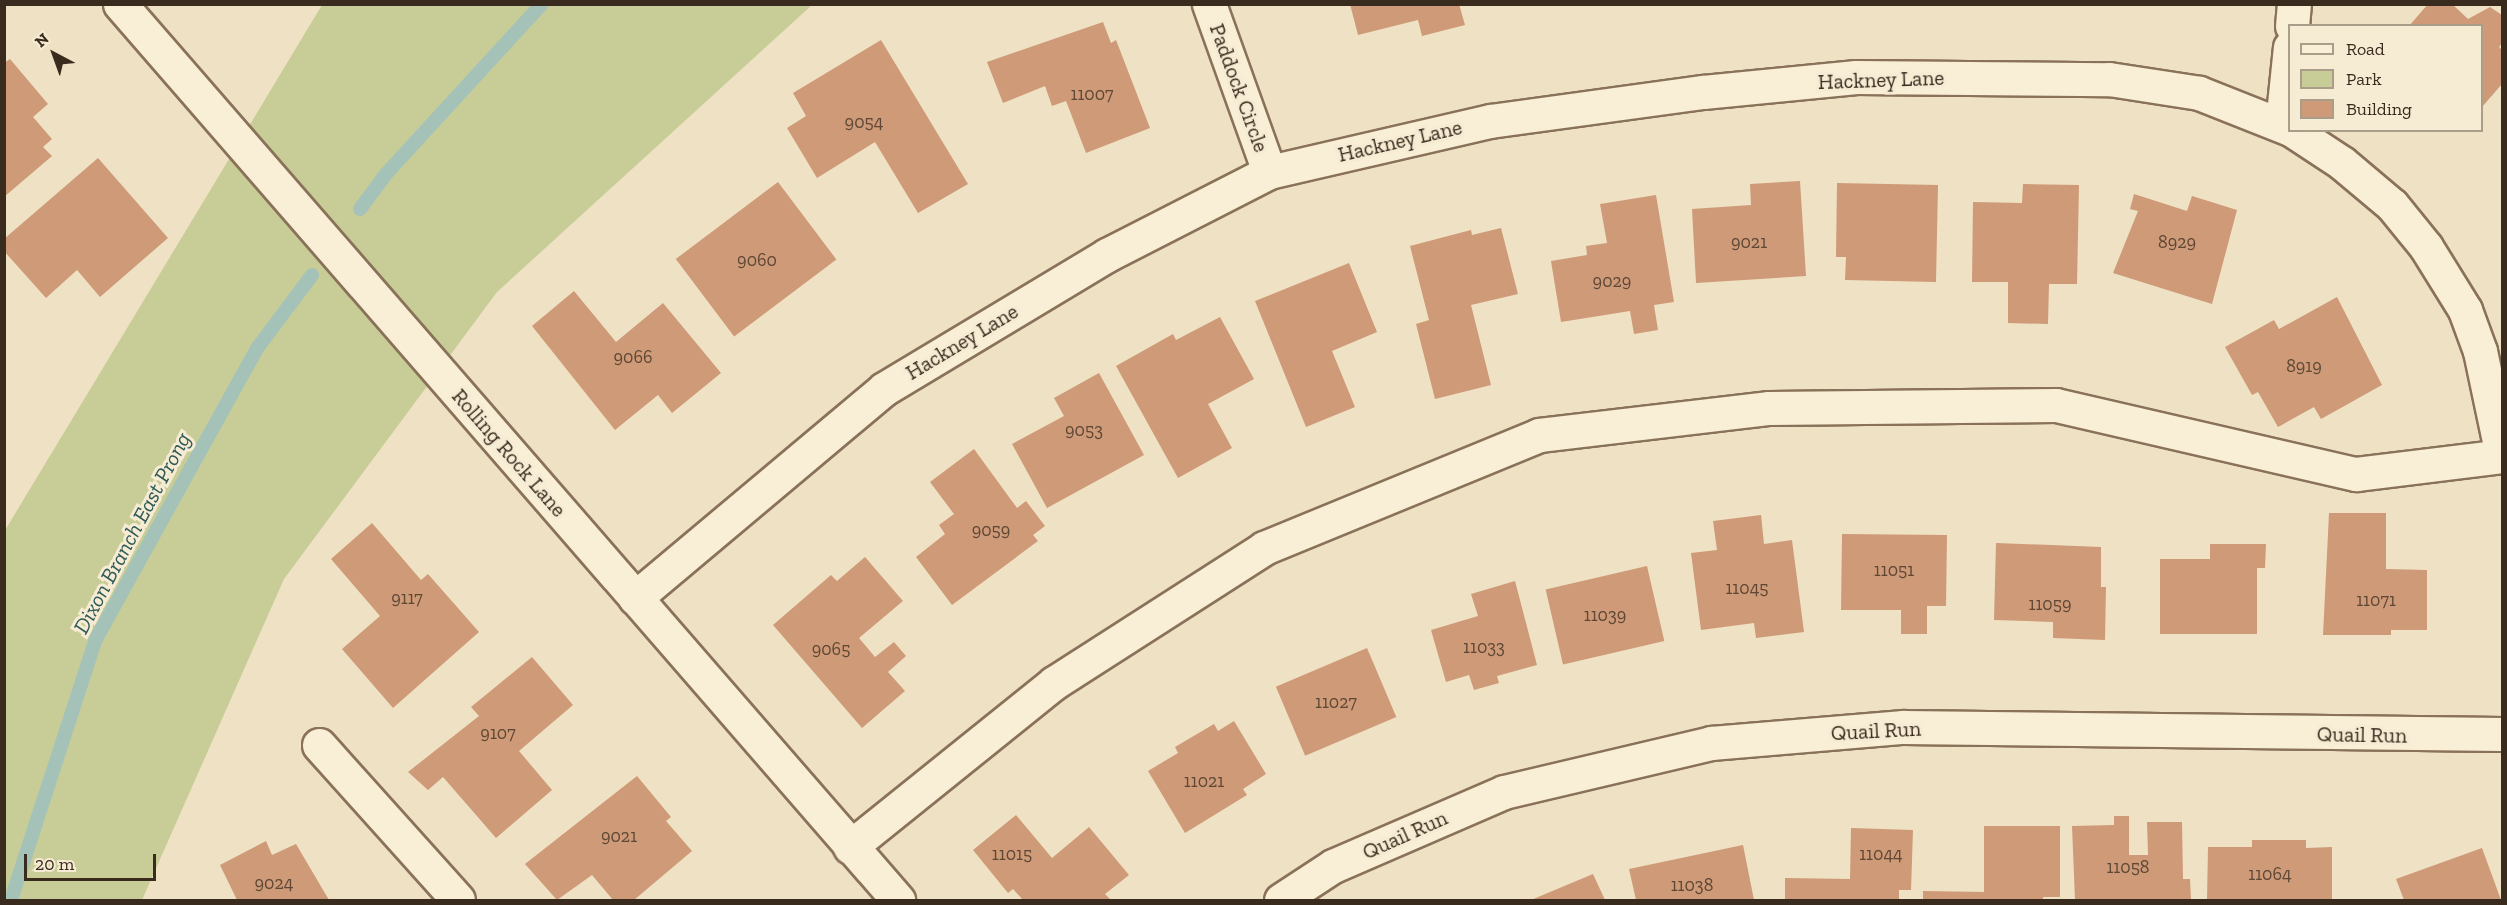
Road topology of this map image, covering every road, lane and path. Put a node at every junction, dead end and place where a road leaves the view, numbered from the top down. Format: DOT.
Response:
graph roads {
  1 [pos="120,4"];
  2 [pos="1209,4"];
  3 [pos="2294,4"];
  4 [pos="2292,24"];
  5 [pos="2288,128"];
  6 [pos="2294,132"];
  7 [pos="1269,172"];
  8 [pos="2502,456"];
  9 [pos="635,598"];
  10 [pos="2502,734"];
  11 [pos="319,745"];
  12 [pos="850,847"];
  13 [pos="458,900"];
  14 [pos="898,900"];
  15 [pos="1281,900"];
  1 -- 9 [label="street, Rolling Rock Lane"];
  2 -- 7 [label="street, Paddock Circle"];
  3 -- 4 [label="street"];
  5 -- 7 [label="street, Hackney Lane"];
  6 -- 8 [label="street, Hackney Lane"];
  7 -- 9 [label="street, Hackney Lane"];
  8 -- 12 [label="street"];
  9 -- 12 [label="street, Rolling Rock Lane"];
  10 -- 15 [label="street, Quail Run"];
  11 -- 13 [label="street"];
  12 -- 14 [label="street, Rolling Rock Lane"];
}
